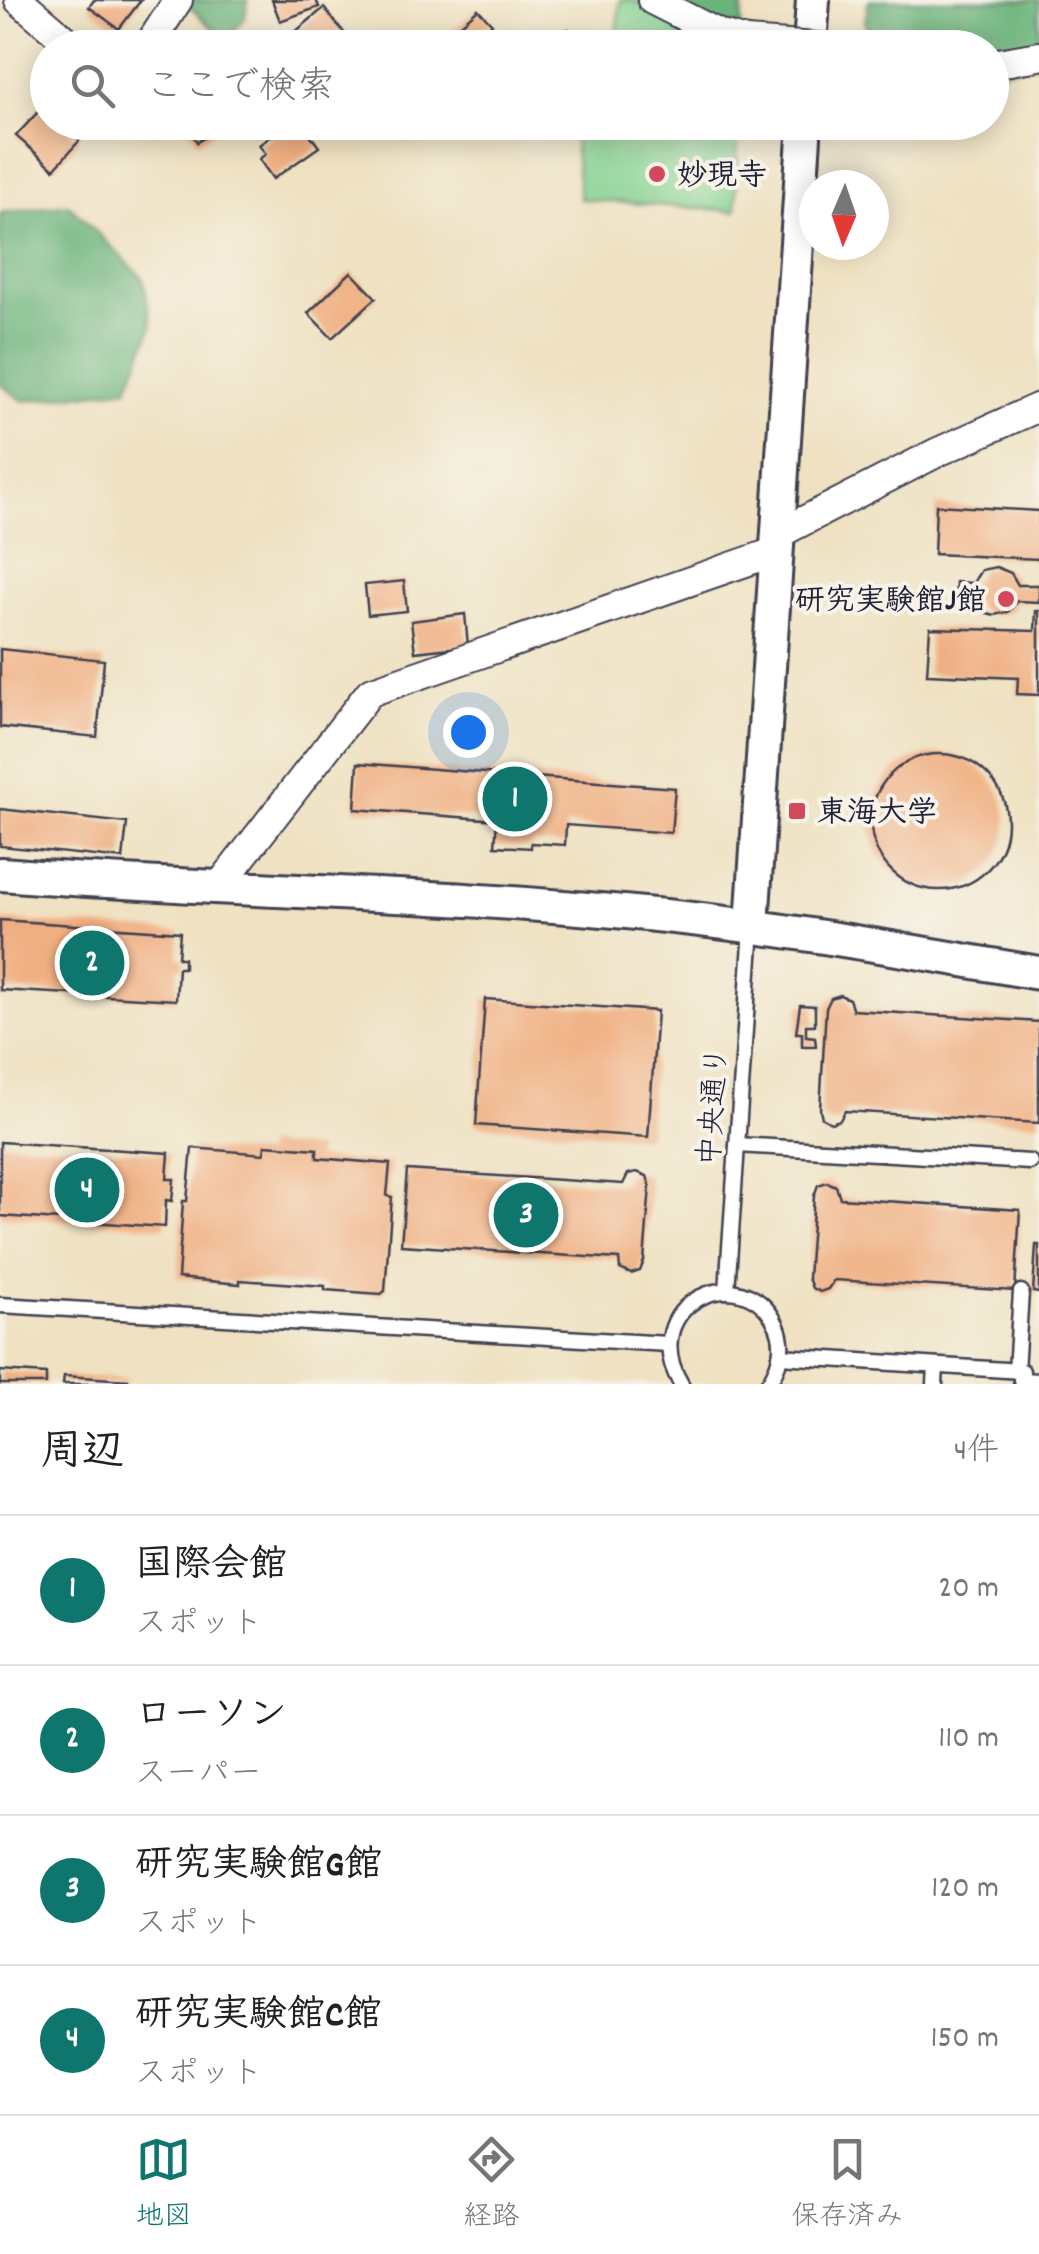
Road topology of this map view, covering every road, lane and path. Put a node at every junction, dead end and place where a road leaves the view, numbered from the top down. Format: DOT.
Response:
graph roads {
  1 [pos="19,0"];
  2 [pos="178,0"];
  3 [pos="652,0"];
  4 [pos="813,0"];
  5 [pos="54,30"];
  6 [pos="159,30"];
  7 [pos="711,30"];
  8 [pos="811,30"];
  9 [pos="1039,56"];
  10 [pos="1009,61"];
  11 [pos="804,140"];
  12 [pos="1039,407"];
  13 [pos="778,543"];
  14 [pos="0,874"];
  15 [pos="220,885"];
  16 [pos="752,926"];
  17 [pos="1039,973"];
  18 [pos="737,1145"];
  19 [pos="1030,1162"];
  20 [pos="727,1291"];
  21 [pos="1021,1292"];
  22 [pos="0,1305"];
  23 [pos="668,1344"];
  24 [pos="780,1356"];
  25 [pos="936,1366"];
  26 [pos="1016,1371"];
  27 [pos="1039,1381"];
  28 [pos="681,1384"];
  29 [pos="768,1384"];
  30 [pos="935,1384"];
  1 -- 5 [label="street"];
  2 -- 6 [label="street"];
  3 -- 7 [label="street, bridge"];
  4 -- 8 [label="street"];
  9 -- 10 [label="street"];
  11 -- 13 [label="street"];
  12 -- 13 [label="street"];
  13 -- 15 [label="street"];
  13 -- 16 [label="street"];
  14 -- 15 [label="street"];
  15 -- 16 [label="street"];
  16 -- 17 [label="street"];
  16 -- 18 [label="lane, 中央通り"];
  18 -- 19 [label="lane"];
  18 -- 20 [label="lane, 中央通り"];
  20 -- 23 [label="lane"];
  20 -- 24 [label="lane"];
  21 -- 26 [label="lane"];
  22 -- 23 [label="lane"];
  23 -- 28 [label="lane"];
  24 -- 25 [label="lane"];
  24 -- 29 [label="lane"];
  25 -- 26 [label="lane"];
  25 -- 30 [label="lane"];
  26 -- 27 [label="lane"];
}
